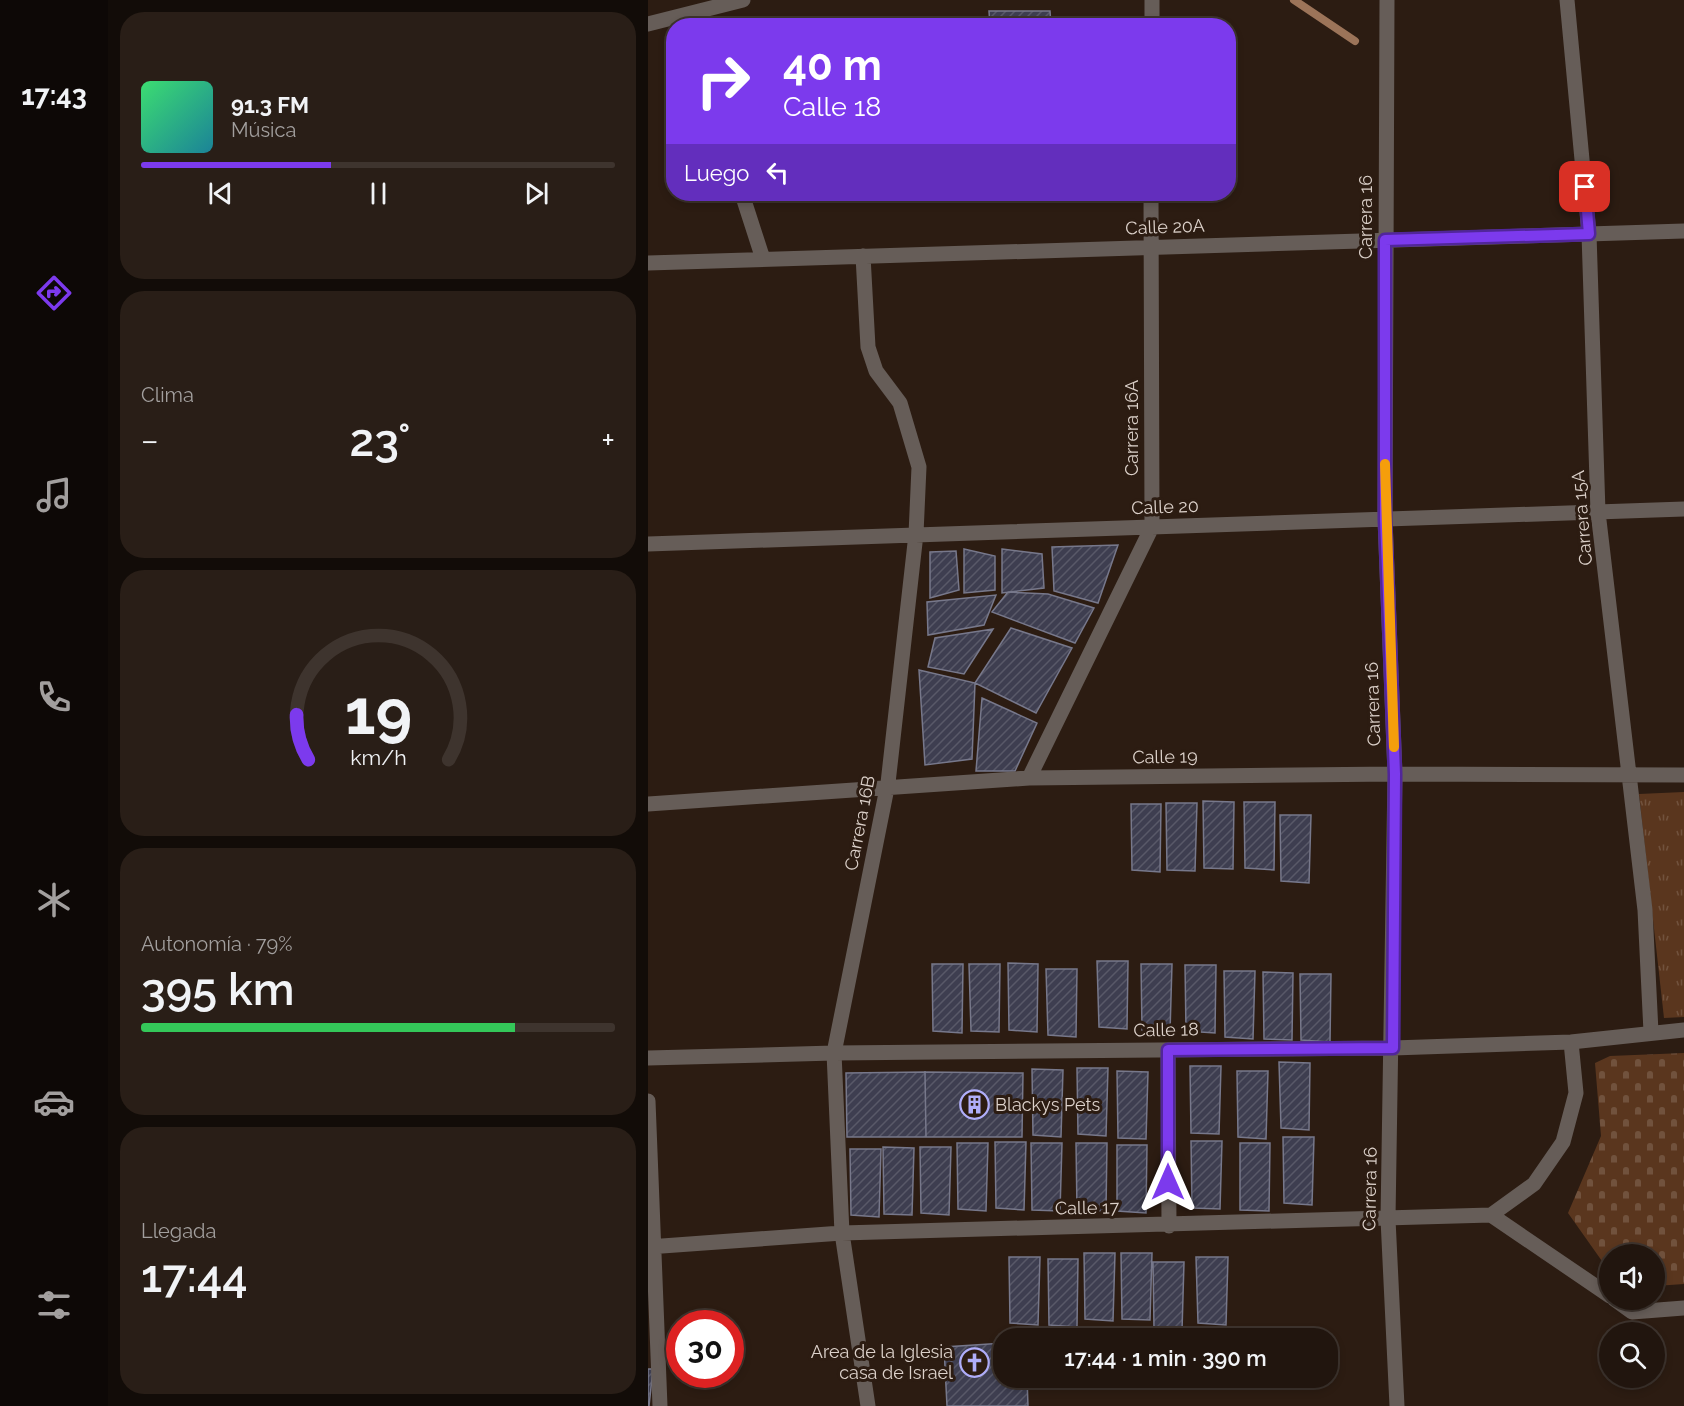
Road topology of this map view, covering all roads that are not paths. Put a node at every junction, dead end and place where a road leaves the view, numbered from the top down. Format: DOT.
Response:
graph roads {
  1 [pos="743,0"];
  2 [pos="1152,0"];
  3 [pos="1387,0"];
  4 [pos="1567,0"];
  5 [pos="692,18"];
  6 [pos="1152,18"];
  7 [pos="666,22"];
  8 [pos="648,24"];
  9 [pos="744,201"];
  10 [pos="1151,201"];
  11 [pos="1684,231"];
  12 [pos="1589,234"];
  13 [pos="1385,240"];
  14 [pos="1150,247"];
  15 [pos="863,256"];
  16 [pos="763,259"];
  17 [pos="648,263"];
  18 [pos="1684,509"];
  19 [pos="1598,512"];
  20 [pos="1385,519"];
  21 [pos="1152,527"];
  22 [pos="916,534"];
  23 [pos="648,544"];
  24 [pos="1395,774"];
  25 [pos="1629,775"];
  26 [pos="1684,775"];
  27 [pos="1029,778"];
  28 [pos="888,789"];
  29 [pos="648,804"];
  30 [pos="1684,1030"];
  31 [pos="1651,1032"];
  32 [pos="1571,1042"];
  33 [pos="1393,1048"];
  34 [pos="1168,1050"];
  35 [pos="834,1053"];
  36 [pos="648,1058"];
  37 [pos="648,1101"];
  38 [pos="1491,1215"];
  39 [pos="1388,1219"];
  40 [pos="1169,1226"];
  41 [pos="842,1233"];
  42 [pos="652,1246"];
  43 [pos="1599,1289"];
  44 [pos="1684,1308"];
  45 [pos="1665,1309"];
  46 [pos="1629,1310"];
  47 [pos="1658,1310"];
  48 [pos="660,1406"];
  49 [pos="868,1406"];
  50 [pos="1397,1406"];
  1 -- 5 [label="street"];
  2 -- 6 [label="street"];
  3 -- 13 [label="street, Carrera 16"];
  4 -- 12 [label="street, Carrera 15A"];
  7 -- 8 [label="street"];
  9 -- 16 [label="street"];
  10 -- 14 [label="street, Carrera 16A"];
  11 -- 12 [label="street, Calle 20A"];
  12 -- 13 [label="street, Calle 20A"];
  12 -- 19 [label="street, Carrera 15A"];
  13 -- 14 [label="street, Calle 20A"];
  13 -- 20 [label="street, Carrera 16"];
  14 -- 15 [label="street, Calle 20A"];
  14 -- 21 [label="street, Carrera 16A"];
  15 -- 16 [label="street, Calle 20A"];
  15 -- 22 [label="street, Carrera 16B"];
  16 -- 17 [label="street, Calle 20A"];
  18 -- 19 [label="street, Calle 20"];
  19 -- 20 [label="street, Calle 20"];
  19 -- 25 [label="street, Carrera 15A"];
  20 -- 21 [label="street, Calle 20"];
  20 -- 24 [label="street, Carrera 16"];
  21 -- 22 [label="street, Calle 20"];
  21 -- 27 [label="street, Carrera 16A"];
  22 -- 23 [label="street, Calle 20"];
  22 -- 28 [label="street, Carrera 16B"];
  24 -- 25 [label="street, Calle 19"];
  24 -- 27 [label="street, Calle 19"];
  24 -- 33 [label="street, Carrera 16"];
  25 -- 26 [label="street, Calle 19"];
  25 -- 31 [label="street, Carrera 15A"];
  27 -- 28 [label="street, Calle 19"];
  28 -- 29 [label="street, Calle 19"];
  28 -- 35 [label="street, Carrera 16B"];
  30 -- 31 [label="street, Calle 18"];
  31 -- 32 [label="street, Calle 18"];
  32 -- 33 [label="street, Calle 18"];
  32 -- 38 [label="street"];
  33 -- 34 [label="street, Calle 18"];
  33 -- 39 [label="street, Carrera 16"];
  34 -- 35 [label="street, Calle 18"];
  34 -- 40 [label="street"];
  35 -- 36 [label="street, Calle 18"];
  35 -- 41 [label="street, Carrera 16B"];
  37 -- 42 [label="street"];
  38 -- 39 [label="street, Calle 17"];
  38 -- 43 [label="street"];
  39 -- 40 [label="street, Calle 17"];
  39 -- 50 [label="street, Carrera 16"];
  40 -- 41 [label="street, Calle 17"];
  41 -- 42 [label="street, Calle 17"];
  41 -- 49 [label="street, Carrera 16B"];
  42 -- 48 [label="street"];
  44 -- 45 [label="street"];
  46 -- 47 [label="street"];
}
